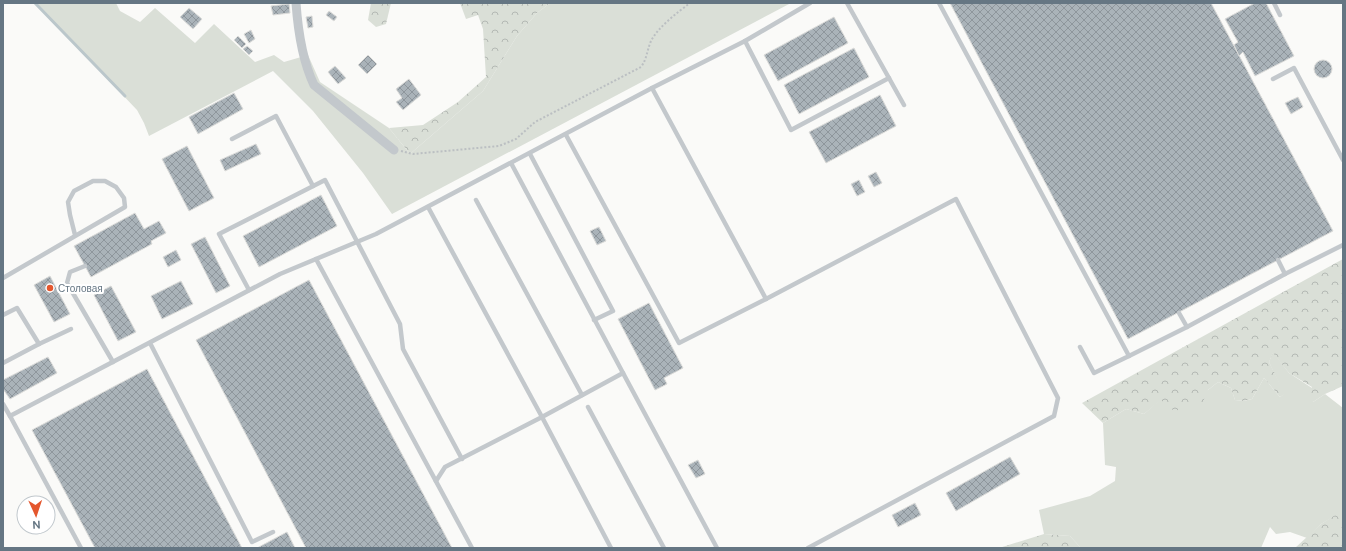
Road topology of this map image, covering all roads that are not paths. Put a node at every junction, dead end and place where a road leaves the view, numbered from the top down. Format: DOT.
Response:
graph roads {
  1 [pos="296,3"];
  2 [pos="810,3"];
  3 [pos="847,3"];
  4 [pos="939,3"];
  5 [pos="1274,3"];
  6 [pos="1280,15"];
  7 [pos="745,41"];
  8 [pos="889,78"];
  9 [pos="1273,79"];
  10 [pos="652,88"];
  11 [pos="904,106"];
  12 [pos="566,135"];
  13 [pos="232,139"];
  14 [pos="394,150"];
  15 [pos="530,154"];
  16 [pos="1343,160"];
  17 [pos="511,164"];
  18 [pos="313,186"];
  19 [pos="476,200"];
  20 [pos="428,207"];
  21 [pos="75,235"];
  22 [pos="357,242"];
  23 [pos="1343,245"];
  24 [pos="316,259"];
  25 [pos="1278,260"];
  26 [pos="85,266"];
  27 [pos="1285,274"];
  28 [pos="3,278"];
  29 [pos="249,290"];
  30 [pos="766,299"];
  31 [pos="1179,313"];
  32 [pos="3,316"];
  33 [pos="594,320"];
  34 [pos="1188,327"];
  35 [pos="71,329"];
  36 [pos="150,343"];
  37 [pos="39,344"];
  38 [pos="1080,347"];
  39 [pos="1129,356"];
  40 [pos="113,362"];
  41 [pos="3,363"];
  42 [pos="623,373"];
  43 [pos="582,395"];
  44 [pos="3,404"];
  45 [pos="588,407"];
  46 [pos="10,416"];
  47 [pos="542,417"];
  48 [pos="462,459"];
  49 [pos="436,481"];
  50 [pos="273,532"];
  51 [pos="81,548"];
  52 [pos="472,548"];
  53 [pos="611,548"];
  54 [pos="664,548"];
  55 [pos="717,548"];
  56 [pos="808,548"];
  1 -- 14 [label="street"];
  2 -- 7 [label="lane"];
  3 -- 8 [label="lane"];
  4 -- 39 [label="lane"];
  5 -- 6 [label="lane"];
  7 -- 8 [label="lane"];
  7 -- 10 [label="lane"];
  8 -- 11 [label="lane"];
  9 -- 16 [label="lane"];
  10 -- 12 [label="lane"];
  10 -- 30 [label="lane"];
  12 -- 15 [label="lane"];
  12 -- 30 [label="lane"];
  13 -- 18 [label="lane"];
  15 -- 17 [label="lane"];
  15 -- 33 [label="lane"];
  17 -- 20 [label="lane"];
  17 -- 33 [label="lane"];
  18 -- 22 [label="lane"];
  18 -- 29 [label="lane"];
  19 -- 43 [label="lane"];
  20 -- 22 [label="lane"];
  20 -- 47 [label="lane"];
  21 -- 21 [label="lane"];
  21 -- 28 [label="lane"];
  22 -- 24 [label="lane"];
  22 -- 48 [label="lane"];
  23 -- 27 [label="lane"];
  24 -- 29 [label="lane"];
  24 -- 49 [label="lane"];
  25 -- 27 [label="lane"];
  26 -- 40 [label="lane"];
  27 -- 34 [label="lane"];
  29 -- 36 [label="lane"];
  30 -- 56 [label="lane"];
  31 -- 34 [label="lane"];
  32 -- 37 [label="lane"];
  33 -- 42 [label="lane"];
  34 -- 39 [label="lane"];
  35 -- 37 [label="lane"];
  36 -- 40 [label="lane"];
  36 -- 50 [label="lane"];
  37 -- 41 [label="lane"];
  38 -- 39 [label="lane"];
  40 -- 46 [label="lane"];
  42 -- 43 [label="lane"];
  42 -- 55 [label="lane"];
  43 -- 47 [label="lane"];
  44 -- 46 [label="lane"];
  45 -- 54 [label="lane"];
  46 -- 51 [label="lane"];
  47 -- 48 [label="lane"];
  47 -- 53 [label="lane"];
  48 -- 49 [label="lane"];
  49 -- 52 [label="lane"];
}
